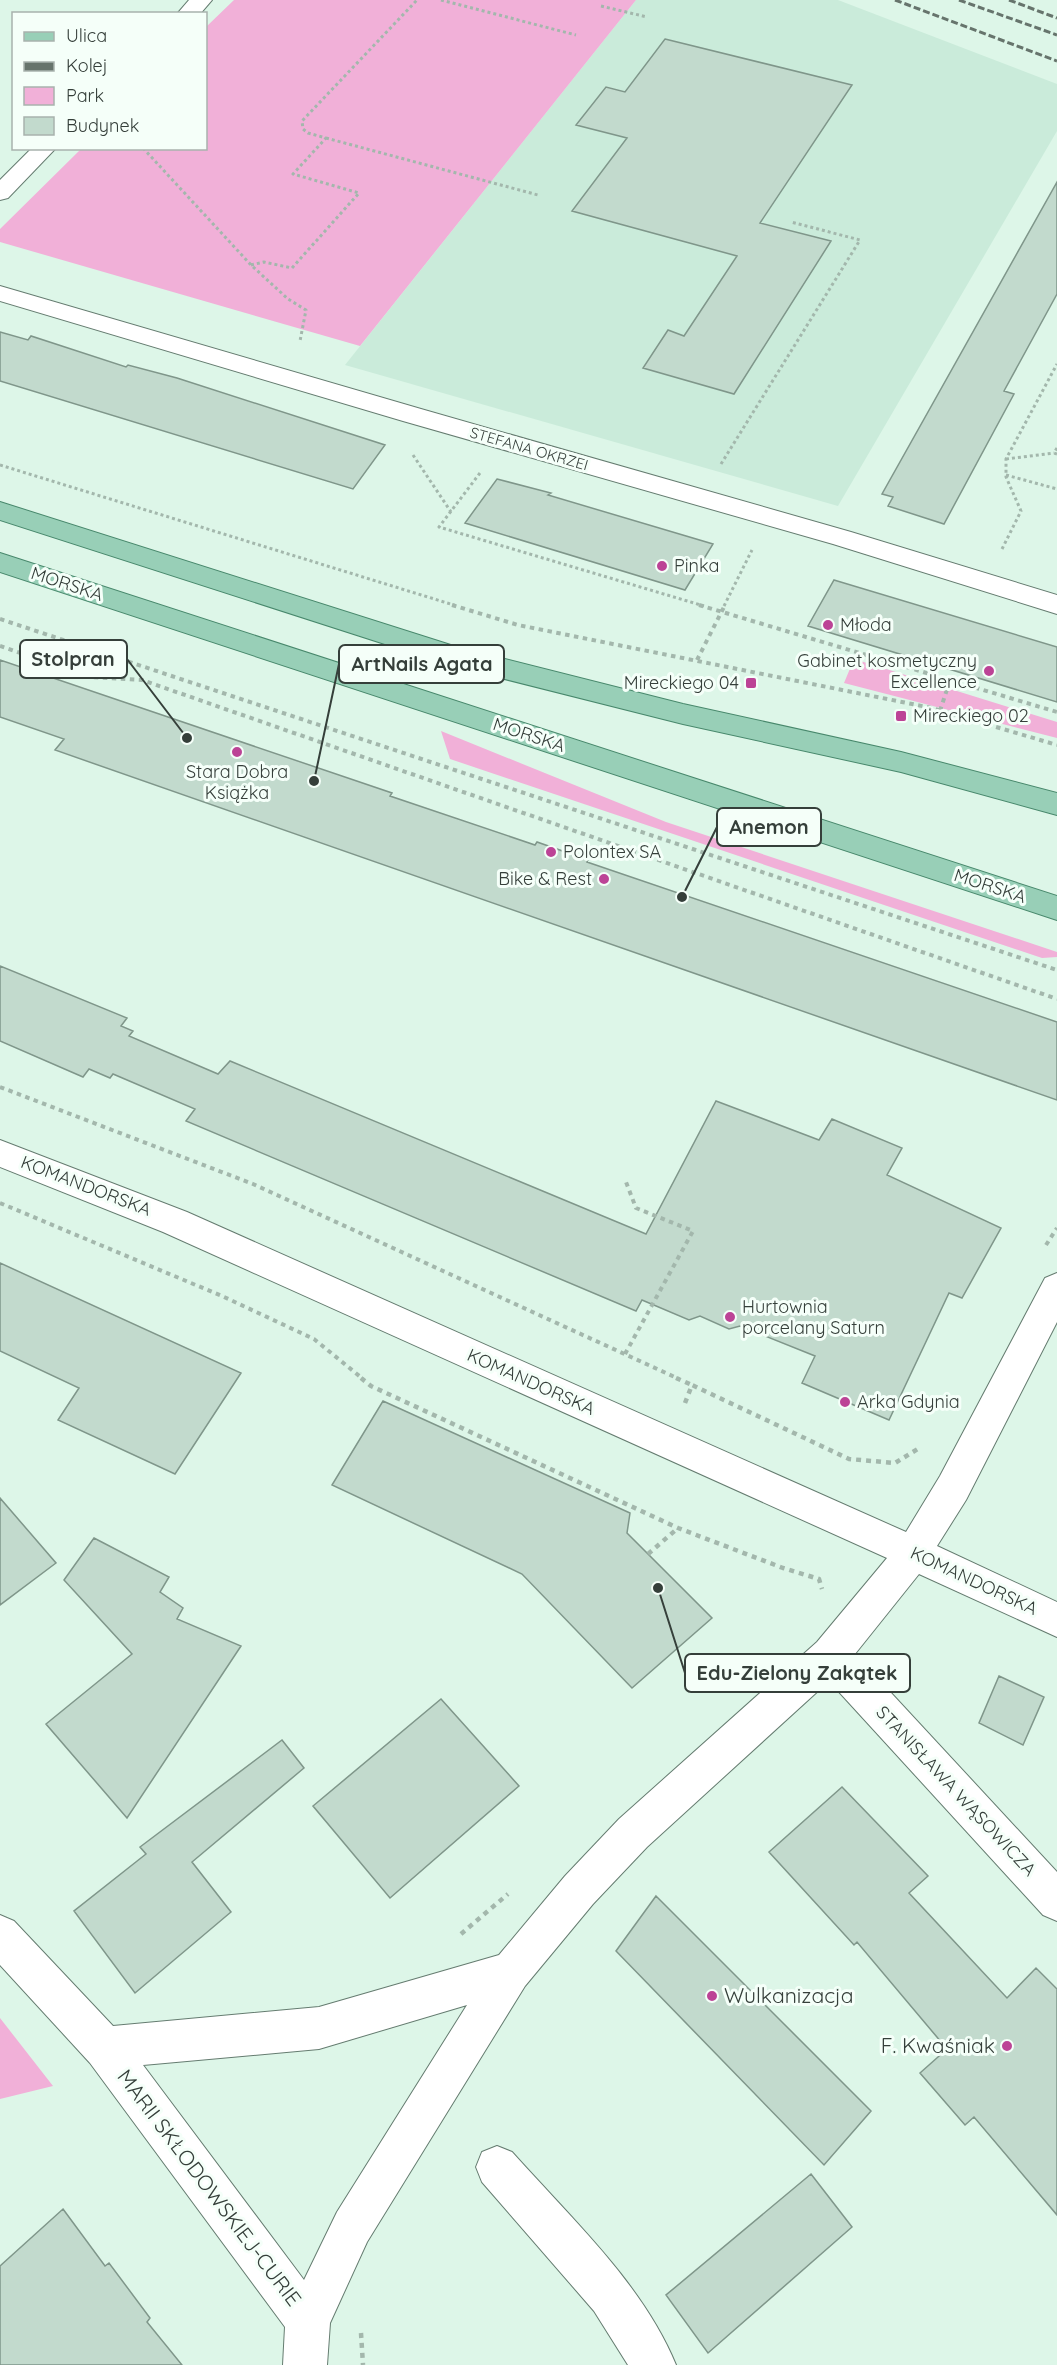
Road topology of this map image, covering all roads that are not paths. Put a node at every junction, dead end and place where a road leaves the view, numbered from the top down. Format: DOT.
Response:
graph roads {
  1 [pos="201,0"];
  2 [pos="189,12"];
  3 [pos="43,150"];
  4 [pos="0,194"];
  5 [pos="0,294"];
  6 [pos="0,512"];
  7 [pos="0,562"];
  8 [pos="1057,605"];
  9 [pos="1057,804"];
  10 [pos="1057,908"];
  11 [pos="0,1153"];
  12 [pos="1057,1288"];
  13 [pos="913,1553"];
  14 [pos="1057,1620"];
  15 [pos="830,1655"];
  16 [pos="1057,1901"];
  17 [pos="0,1935"];
  18 [pos="511,1972"];
  19 [pos="105,2048"];
  20 [pos="497,2167"];
  21 [pos="308,2321"];
  22 [pos="305,2365"];
  23 [pos="654,2365"];
  1 -- 2 [label="street"];
  3 -- 4 [label="street"];
  5 -- 8 [label="street, STEFANA OKRZEI"];
  6 -- 9 [label="main road"];
  7 -- 10 [label="main road, MORSKA"];
  11 -- 13 [label="street, KOMANDORSKA"];
  12 -- 13 [label="street"];
  13 -- 14 [label="street, KOMANDORSKA"];
  13 -- 15 [label="street"];
  15 -- 16 [label="street, STANISŁAWA WĄSOWICZA"];
  15 -- 18 [label="street"];
  17 -- 19 [label="street, MARII SKŁODOWSKIEJ-CURIE"];
  18 -- 19 [label="street"];
  18 -- 21 [label="street"];
  19 -- 21 [label="street, MARII SKŁODOWSKIEJ-CURIE"];
  20 -- 23 [label="street"];
  21 -- 22 [label="street, MARII SKŁODOWSKIEJ-CURIE"];
}
